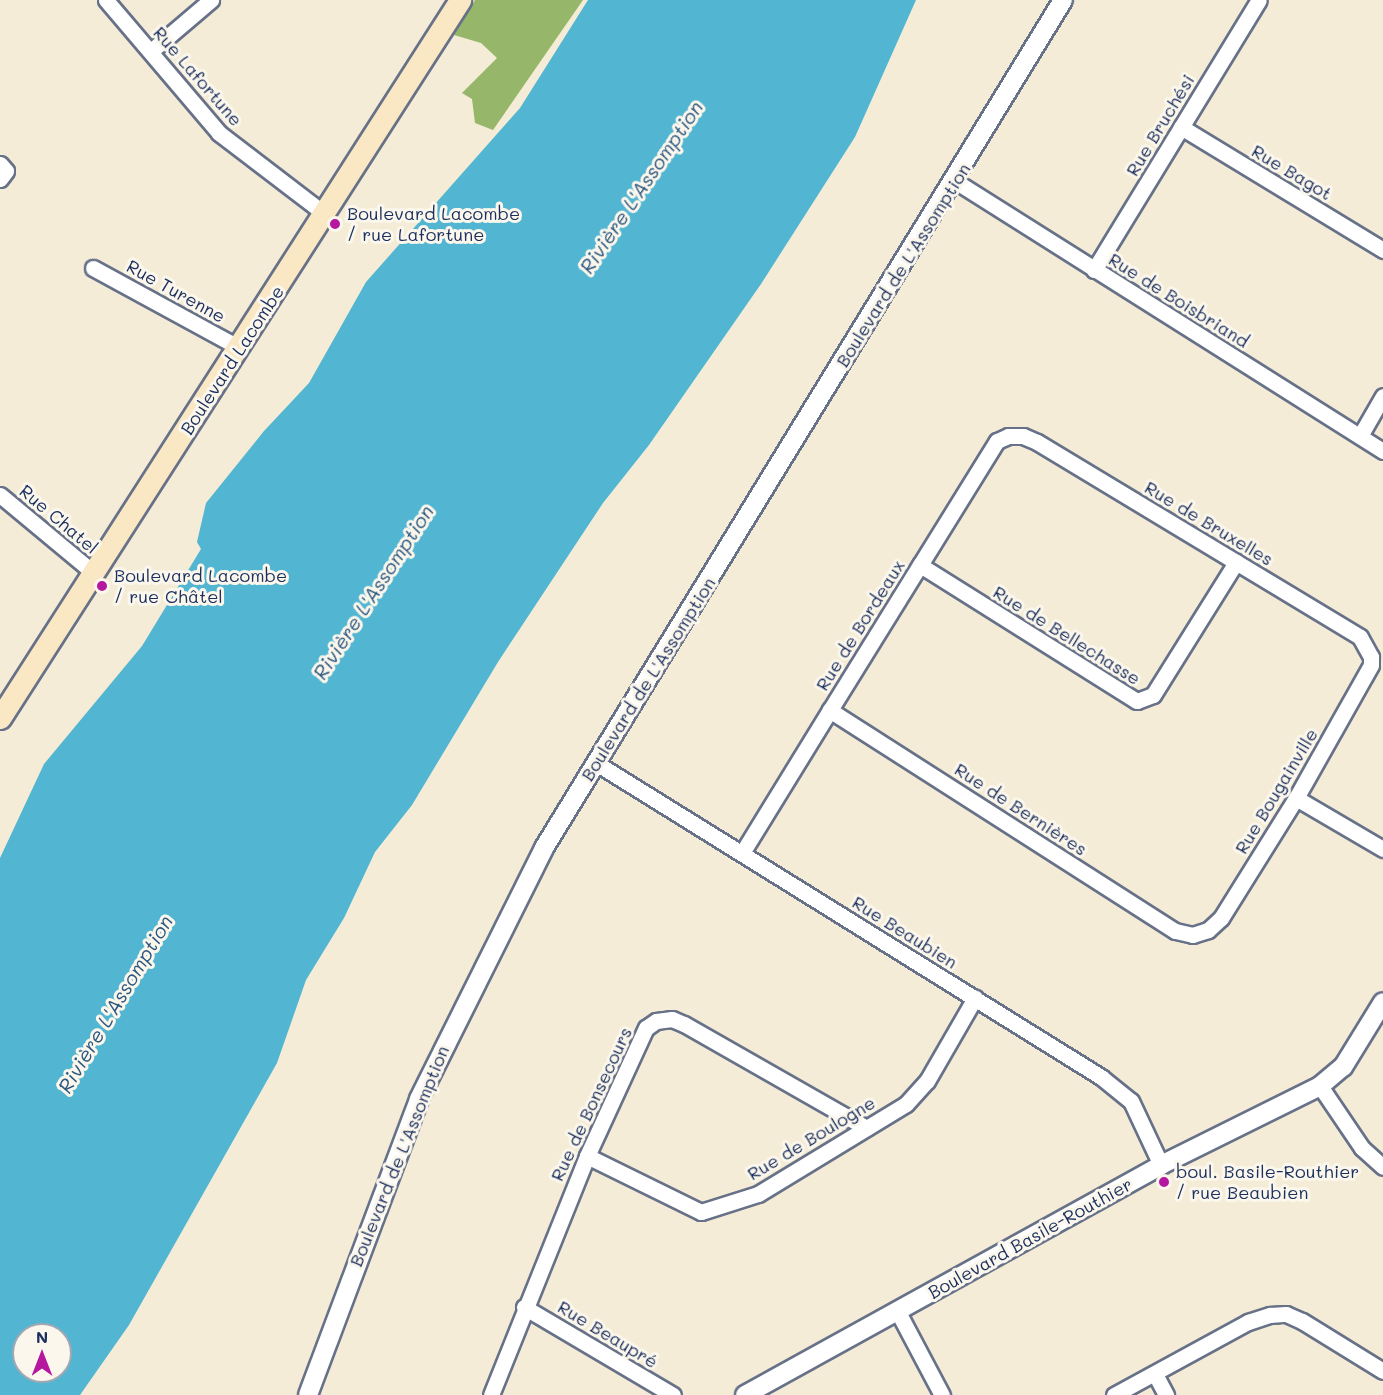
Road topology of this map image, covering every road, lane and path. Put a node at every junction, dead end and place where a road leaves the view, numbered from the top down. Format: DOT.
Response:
graph roads {
  1 [pos="106,0"];
  2 [pos="211,0"];
  3 [pos="460,0"];
  4 [pos="1063,0"];
  5 [pos="1259,0"];
  6 [pos="151,51"];
  7 [pos="1181,127"];
  8 [pos="0,164"];
  9 [pos="0,179"];
  10 [pos="955,181"];
  11 [pos="325,214"];
  12 [pos="1383,250"];
  13 [pos="93,268"];
  14 [pos="1094,270"];
  15 [pos="240,348"];
  16 [pos="1383,396"];
  17 [pos="1023,436"];
  18 [pos="1360,436"];
  19 [pos="1383,451"];
  20 [pos="0,495"];
  21 [pos="1236,562"];
  22 [pos="920,566"];
  23 [pos="94,573"];
  24 [pos="1370,650"];
  25 [pos="830,710"];
  26 [pos="0,718"];
  27 [pos="596,763"];
  28 [pos="1296,798"];
  29 [pos="1383,849"];
  30 [pos="741,853"];
  31 [pos="1193,935"];
  32 [pos="975,998"];
  33 [pos="1383,1002"];
  34 [pos="1320,1086"];
  35 [pos="866,1128"];
  36 [pos="586,1156"];
  37 [pos="1161,1165"];
  38 [pos="1383,1167"];
  39 [pos="524,1307"];
  40 [pos="898,1312"];
  41 [pos="1383,1371"];
  42 [pos="1155,1374"];
  43 [pos="308,1395"];
  44 [pos="491,1395"];
  45 [pos="673,1395"];
  46 [pos="745,1395"];
  47 [pos="942,1395"];
  48 [pos="1114,1395"];
  49 [pos="1166,1395"];
  1 -- 6 [label="street, Rue Lafortune"];
  2 -- 6 [label="street"];
  3 -- 11 [label="main road, Boulevard Lacombe"];
  4 -- 10 [label="street, Boulevard de L'Assomption"];
  5 -- 7 [label="street, Rue Bruchési"];
  6 -- 11 [label="street, Rue Lafortune"];
  7 -- 12 [label="street, Rue Bagot"];
  7 -- 14 [label="street, Rue Bruchési"];
  8 -- 9 [label="street"];
  10 -- 14 [label="street, Rue de Boisbriand"];
  10 -- 27 [label="street, Boulevard de L'Assomption"];
  11 -- 15 [label="main road, Boulevard Lacombe"];
  13 -- 15 [label="street, Rue Turenne"];
  14 -- 18 [label="street, Rue de Boisbriand"];
  15 -- 23 [label="main road, Boulevard Lacombe"];
  16 -- 18 [label="street"];
  17 -- 21 [label="street, Rue de Bruxelles"];
  17 -- 22 [label="street, Rue de Bordeaux"];
  18 -- 19 [label="street, Rue de Boisbriand"];
  20 -- 23 [label="street, Rue Chatel"];
  21 -- 22 [label="street, Rue de Bellechasse"];
  21 -- 24 [label="street, Rue de Bruxelles"];
  22 -- 25 [label="street, Rue de Bordeaux"];
  23 -- 26 [label="main road, Boulevard Lacombe"];
  24 -- 28 [label="street, Rue Bougainville"];
  25 -- 30 [label="street, Rue de Bordeaux"];
  25 -- 31 [label="street, Rue de Bernières"];
  27 -- 30 [label="street, Rue Beaubien"];
  27 -- 43 [label="street, Boulevard de L'Assomption"];
  28 -- 29 [label="street"];
  28 -- 31 [label="street, Rue Bougainville"];
  30 -- 32 [label="street, Rue Beaubien"];
  32 -- 35 [label="street, Rue de Boulogne"];
  32 -- 37 [label="street, Rue Beaubien"];
  33 -- 34 [label="street, Boulevard Basile-Routhier"];
  34 -- 37 [label="street, Boulevard Basile-Routhier"];
  34 -- 38 [label="street"];
  35 -- 36 [label="street, Rue de Boulogne"];
  35 -- 36 [label="street, Rue de Bonsecours"];
  36 -- 39 [label="street, Rue de Bonsecours"];
  37 -- 40 [label="street, Boulevard Basile-Routhier"];
  39 -- 44 [label="street, Rue de Bonsecours"];
  39 -- 45 [label="street, Rue Beaupré"];
  40 -- 46 [label="street, Boulevard Basile-Routhier"];
  40 -- 47 [label="street"];
  41 -- 42 [label="street"];
  42 -- 48 [label="street"];
  42 -- 49 [label="street"];
}
